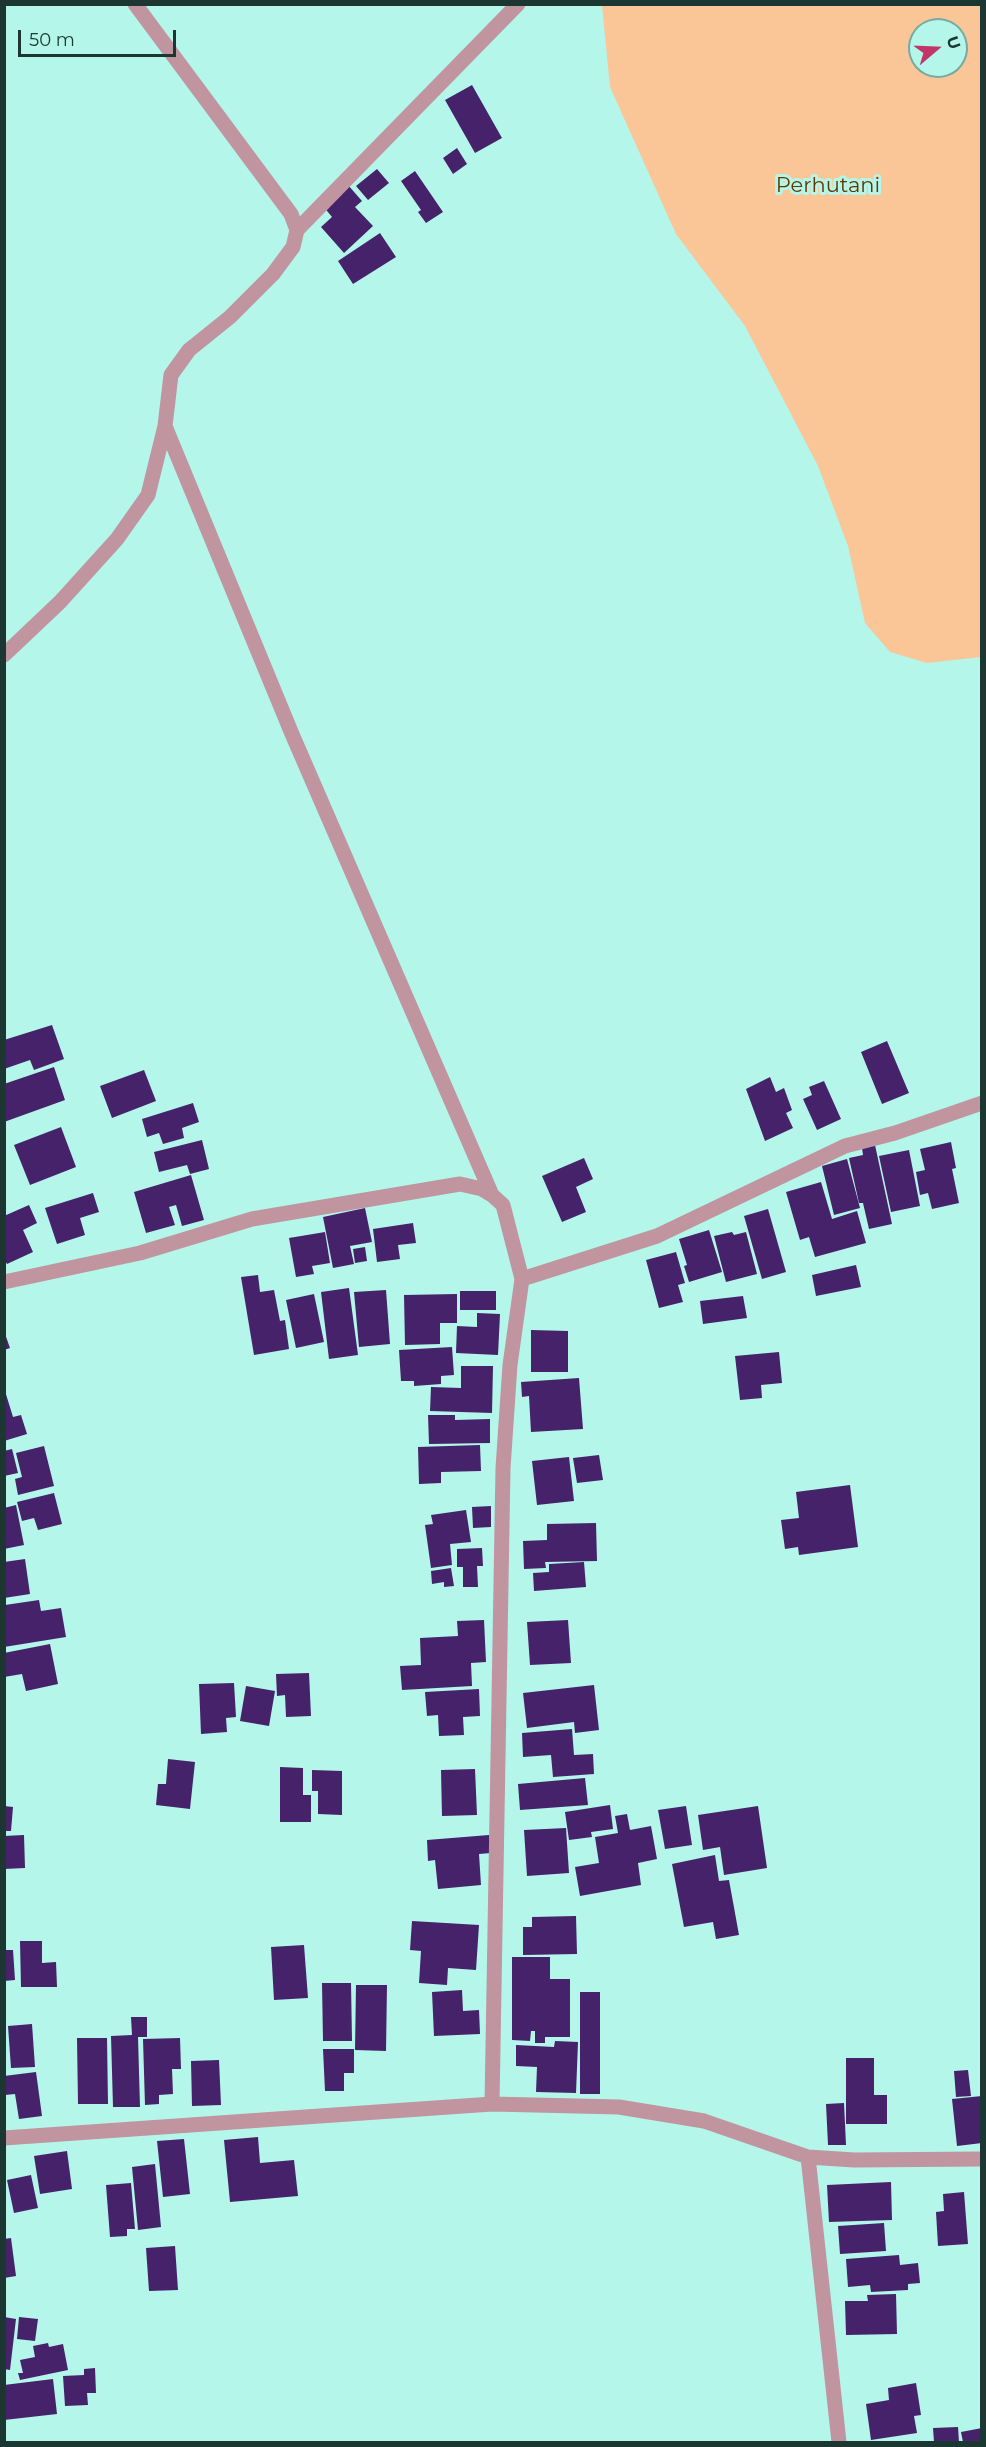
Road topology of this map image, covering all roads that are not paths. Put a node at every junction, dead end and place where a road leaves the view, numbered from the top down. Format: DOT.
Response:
graph roads {
  1 [pos="135,4"];
  2 [pos="518,4"];
  3 [pos="297,230"];
  4 [pos="165,426"];
  5 [pos="4,655"];
  6 [pos="981,1103"];
  7 [pos="492,1195"];
  8 [pos="522,1279"];
  9 [pos="4,1282"];
  10 [pos="492,2104"];
  11 [pos="4,2138"];
  12 [pos="808,2157"];
  13 [pos="981,2159"];
  14 [pos="838,2442"];
  1 -- 3 [label="street"];
  2 -- 3 [label="street"];
  3 -- 4 [label="street"];
  4 -- 5 [label="street"];
  4 -- 7 [label="street"];
  6 -- 8 [label="street"];
  7 -- 8 [label="street"];
  7 -- 9 [label="street"];
  8 -- 10 [label="street"];
  10 -- 11 [label="street"];
  10 -- 12 [label="street"];
  12 -- 13 [label="street"];
  12 -- 14 [label="street"];
}
